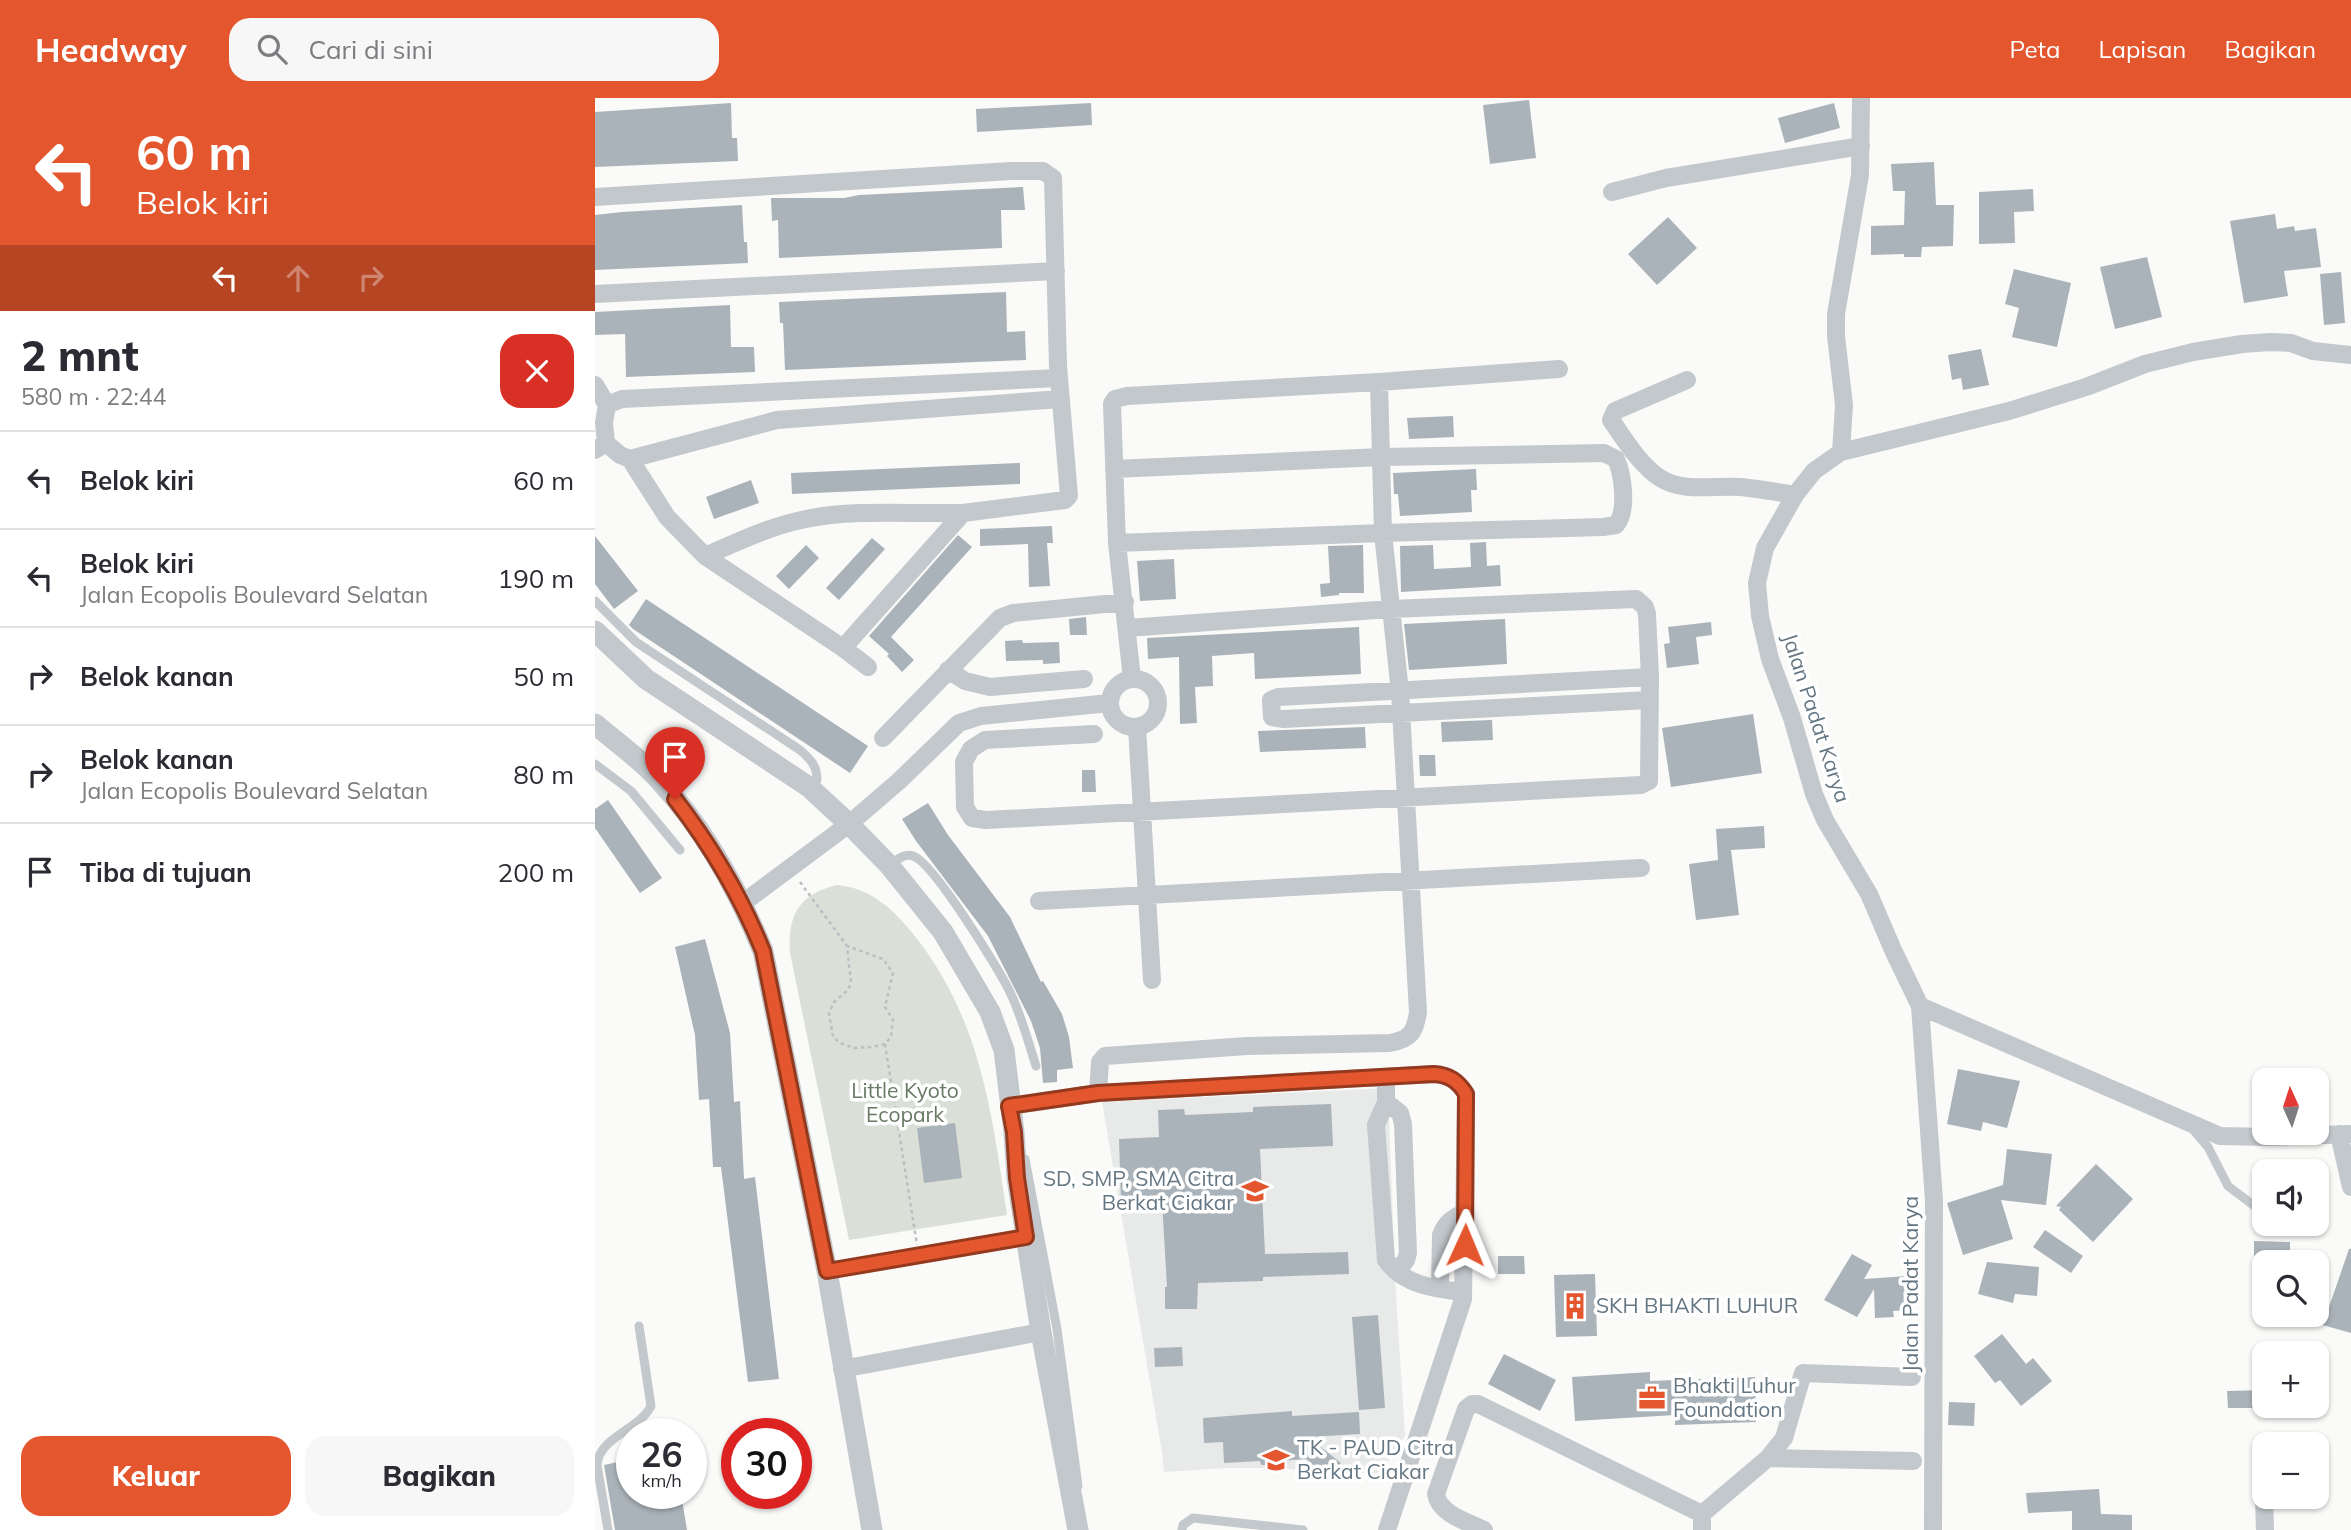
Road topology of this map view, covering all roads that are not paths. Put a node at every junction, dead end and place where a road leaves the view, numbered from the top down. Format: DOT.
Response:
graph roads {
  1 [pos="1861,98"];
  2 [pos="1861,146"];
  3 [pos="1612,192"];
  4 [pos="595,197"];
  5 [pos="1056,271"];
  6 [pos="595,294"];
  7 [pos="2351,355"];
  8 [pos="1559,369"];
  9 [pos="1059,378"];
  10 [pos="1687,380"];
  11 [pos="1379,382"];
  12 [pos="595,385"];
  13 [pos="778,392"];
  14 [pos="1061,399"];
  15 [pos="607,405"];
  16 [pos="777,419"];
  17 [pos="600,446"];
  18 [pos="1841,452"];
  19 [pos="1381,457"];
  20 [pos="630,459"];
  21 [pos="1114,469"];
  22 [pos="1795,495"];
  23 [pos="963,513"];
  24 [pos="1383,533"];
  25 [pos="1117,543"];
  26 [pos="705,556"];
  27 [pos="595,601"];
  28 [pos="1125,602"];
  29 [pos="1390,609"];
  30 [pos="1127,628"];
  31 [pos="595,631"];
  32 [pos="843,648"];
  33 [pos="869,667"];
  34 [pos="948,670"];
  35 [pos="1650,677"];
  36 [pos="1084,679"];
  37 [pos="1132,679"];
  38 [pos="1400,692"];
  39 [pos="1649,700"];
  40 [pos="1109,703"];
  41 [pos="1401,713"];
  42 [pos="595,724"];
  43 [pos="1137,727"];
  44 [pos="1094,734"];
  45 [pos="883,738"];
  46 [pos="595,764"];
  47 [pos="809,787"];
  48 [pos="1406,799"];
  49 [pos="1142,813"];
  50 [pos="849,824"];
  51 [pos="680,850"];
  52 [pos="889,865"];
  53 [pos="1641,868"];
  54 [pos="1411,881"];
  55 [pos="1147,895"];
  56 [pos="1039,901"];
  57 [pos="743,903"];
  58 [pos="1152,980"];
  59 [pos="1920,1006"];
  60 [pos="1037,1066"];
  61 [pos="1386,1078"];
  62 [pos="1098,1093"];
  63 [pos="1386,1102"];
  64 [pos="1009,1106"];
  65 [pos="2187,1123"];
  66 [pos="1014,1132"];
  67 [pos="2345,1134"];
  68 [pos="2351,1187"];
  69 [pos="2252,1204"];
  70 [pos="1465,1212"];
  71 [pos="1022,1238"];
  72 [pos="827,1271"];
  73 [pos="1398,1271"];
  74 [pos="1440,1289"];
  75 [pos="1463,1292"];
  76 [pos="639,1326"];
  77 [pos="1043,1332"];
  78 [pos="842,1369"];
  79 [pos="1912,1377"];
  80 [pos="1768,1458"];
  81 [pos="1913,1461"];
  82 [pos="2264,1509"];
  83 [pos="1702,1522"];
  84 [pos="608,1530"];
  85 [pos="872,1530"];
  86 [pos="1078,1530"];
  87 [pos="1182,1530"];
  88 [pos="1303,1530"];
  89 [pos="1387,1530"];
  90 [pos="1485,1530"];
  91 [pos="1933,1530"];
  92 [pos="2265,1530"];
  1 -- 2 [label="street"];
  2 -- 3 [label="street"];
  2 -- 18 [label="street"];
  4 -- 5 [label="street"];
  5 -- 6 [label="street"];
  5 -- 9 [label="street"];
  7 -- 18 [label="street, Jalan Padat Karya"];
  8 -- 11 [label="street"];
  9 -- 13 [label="street"];
  9 -- 14 [label="street"];
  10 -- 22 [label="street"];
  11 -- 19 [label="street"];
  11 -- 21 [label="street"];
  12 -- 15 [label="street"];
  13 -- 15 [label="street"];
  13 -- 16 [label="street"];
  14 -- 16 [label="street"];
  14 -- 23 [label="street"];
  15 -- 17 [label="street"];
  16 -- 20 [label="street"];
  17 -- 20 [label="street"];
  18 -- 22 [label="street, Jalan Padat Karya"];
  19 -- 21 [label="street"];
  19 -- 24 [label="street"];
  19 -- 24 [label="street"];
  20 -- 26 [label="street"];
  21 -- 25 [label="street"];
  22 -- 59 [label="street, Jalan Padat Karya"];
  23 -- 26 [label="street"];
  23 -- 32 [label="street"];
  24 -- 25 [label="street"];
  24 -- 29 [label="street"];
  25 -- 28 [label="street"];
  26 -- 32 [label="street"];
  27 -- 47 [label="lane"];
  28 -- 30 [label="street"];
  28 -- 34 [label="street"];
  29 -- 30 [label="street"];
  29 -- 35 [label="street"];
  29 -- 38 [label="street"];
  30 -- 37 [label="street"];
  31 -- 47 [label="street"];
  32 -- 33 [label="street"];
  34 -- 36 [label="street"];
  34 -- 45 [label="street"];
  35 -- 38 [label="street"];
  35 -- 39 [label="street"];
  37 -- 40 [label="street"];
  37 -- 43 [label="street"];
  38 -- 41 [label="street"];
  38 -- 41 [label="street"];
  39 -- 41 [label="street"];
  39 -- 48 [label="street"];
  40 -- 43 [label="street"];
  40 -- 50 [label="street"];
  41 -- 48 [label="street"];
  42 -- 57 [label="street"];
  43 -- 49 [label="street"];
  44 -- 49 [label="street"];
  46 -- 51 [label="lane"];
  47 -- 50 [label="street"];
  48 -- 49 [label="street"];
  48 -- 54 [label="street"];
  49 -- 55 [label="street"];
  50 -- 52 [label="street"];
  50 -- 57 [label="street"];
  52 -- 60 [label="lane"];
  52 -- 64 [label="street"];
  53 -- 54 [label="street"];
  54 -- 55 [label="street"];
  54 -- 62 [label="street"];
  55 -- 56 [label="street"];
  55 -- 58 [label="street"];
  57 -- 72 [label="street"];
  59 -- 65 [label="street"];
  59 -- 91 [label="street, Jalan Padat Karya"];
  61 -- 62 [label="street"];
  61 -- 63 [label="street"];
  61 -- 70 [label="street"];
  62 -- 64 [label="street"];
  63 -- 73 [label="street"];
  63 -- 73 [label="street"];
  64 -- 66 [label="street"];
  65 -- 67 [label="street"];
  65 -- 69 [label="lane"];
  66 -- 71 [label="street"];
  66 -- 77 [label="lane"];
  67 -- 68 [label="street"];
  70 -- 74 [label="street"];
  70 -- 75 [label="street"];
  71 -- 72 [label="lane"];
  71 -- 77 [label="street"];
  72 -- 78 [label="street"];
  73 -- 74 [label="street"];
  74 -- 75 [label="street"];
  75 -- 89 [label="street"];
  76 -- 84 [label="lane"];
  77 -- 78 [label="street"];
  77 -- 86 [label="street"];
  78 -- 85 [label="street"];
  79 -- 80 [label="street"];
  80 -- 81 [label="street"];
  80 -- 83 [label="street"];
  82 -- 92 [label="street"];
  83 -- 90 [label="street"];
  87 -- 88 [label="lane"];
}
